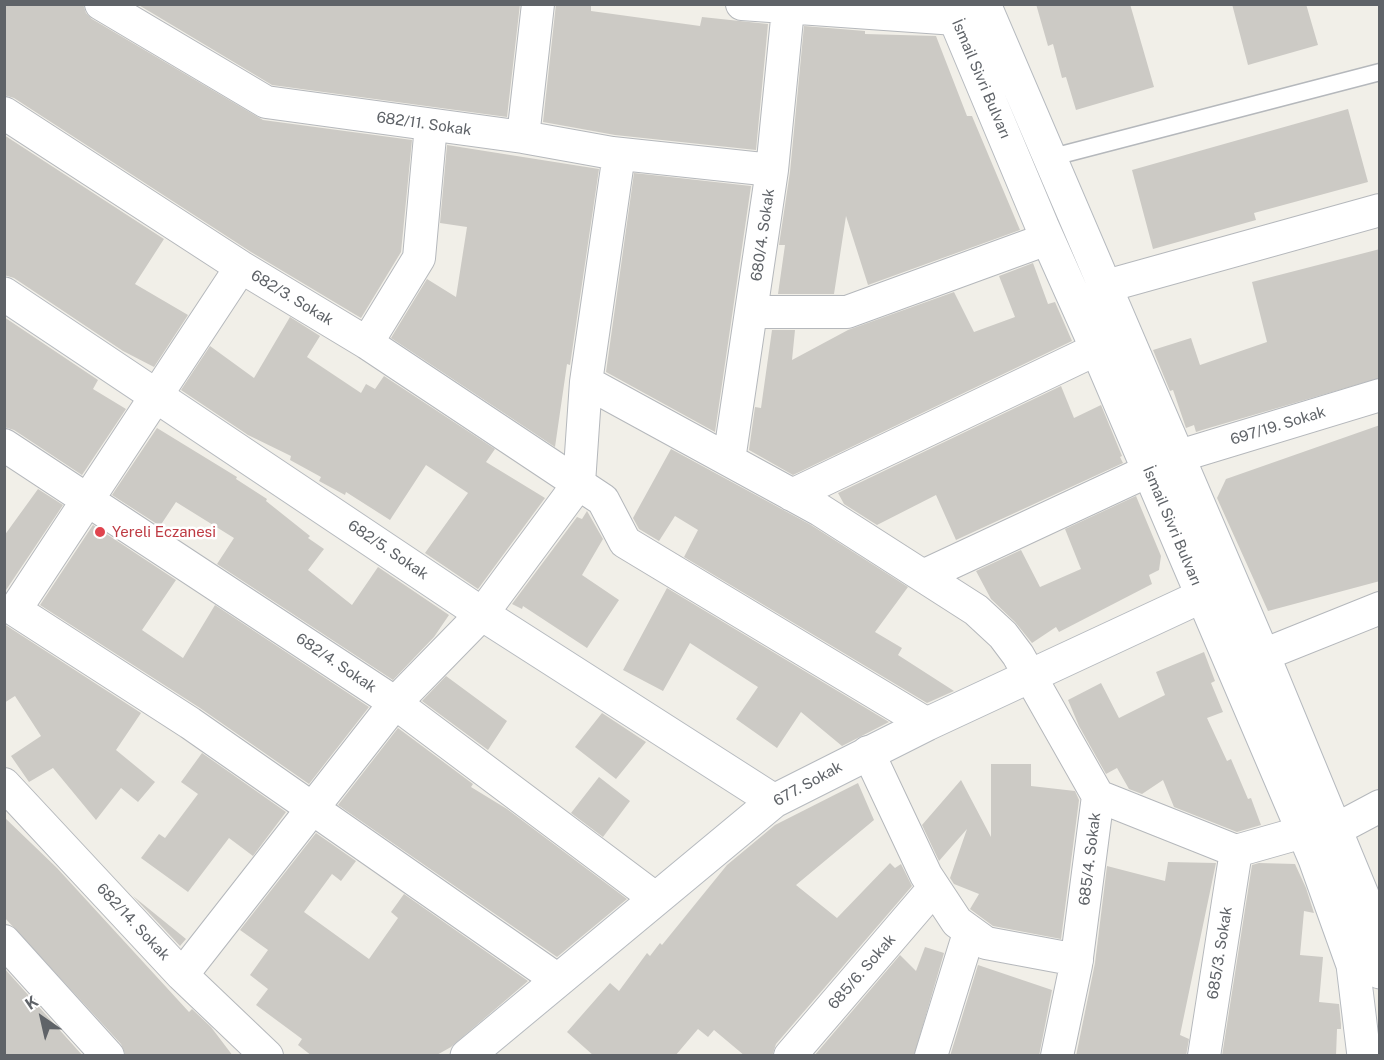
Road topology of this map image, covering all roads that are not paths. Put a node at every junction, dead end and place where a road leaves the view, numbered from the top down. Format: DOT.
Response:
graph roads {
  1 [pos="101,4"];
  2 [pos="538,4"];
  3 [pos="742,4"];
  4 [pos="788,9"];
  5 [pos="963,9"];
  6 [pos="1380,72"];
  7 [pos="4,113"];
  8 [pos="431,125"];
  9 [pos="524,137"];
  10 [pos="619,154"];
  11 [pos="1049,158"];
  12 [pos="772,170"];
  13 [pos="1380,210"];
  14 [pos="1047,239"];
  15 [pos="241,267"];
  16 [pos="1103,287"];
  17 [pos="4,294"];
  18 [pos="752,312"];
  19 [pos="367,344"];
  20 [pos="1097,349"];
  21 [pos="586,382"];
  22 [pos="157,395"];
  23 [pos="1380,395"];
  24 [pos="4,445"];
  25 [pos="729,460"];
  26 [pos="1162,464"];
  27 [pos="579,483"];
  28 [pos="792,495"];
  29 [pos="88,499"];
  30 [pos="923,576"];
  31 [pos="1202,596"];
  32 [pos="1380,608"];
  33 [pos="482,614"];
  34 [pos="1263,655"];
  35 [pos="1031,678"];
  36 [pos="395,703"];
  37 [pos="927,724"];
  38 [pos="868,752"];
  39 [pos="4,784"];
  40 [pos="1098,796"];
  41 [pos="774,801"];
  42 [pos="1380,806"];
  43 [pos="311,807"];
  44 [pos="1335,830"];
  45 [pos="1303,832"];
  46 [pos="1236,851"];
  47 [pos="934,888"];
  48 [pos="655,898"];
  49 [pos="969,933"];
  50 [pos="4,941"];
  51 [pos="1077,960"];
  52 [pos="1379,971"];
  53 [pos="182,975"];
  54 [pos="558,980"];
  55 [pos="477,1053"];
  56 [pos="108,1056"];
  57 [pos="267,1056"];
  58 [pos="790,1056"];
  59 [pos="931,1056"];
  60 [pos="1057,1056"];
  61 [pos="1204,1056"];
  62 [pos="1364,1056"];
  1 -- 8 [label="street, 682/11. Sokak"];
  2 -- 9 [label="street"];
  3 -- 4 [label="street"];
  4 -- 5 [label="street"];
  4 -- 12 [label="street, 680/4. Sokak"];
  5 -- 11 [label="main road, İsmail Sivri Bulvarı"];
  5 -- 14 [label="main road, İsmail Sivri Bulvarı"];
  6 -- 11 [label="lane"];
  7 -- 15 [label="street, 682/3. Sokak"];
  8 -- 9 [label="street, 682/11. Sokak"];
  8 -- 19 [label="street"];
  9 -- 10 [label="street, 682/11. Sokak"];
  10 -- 12 [label="street, 682/11. Sokak"];
  10 -- 21 [label="street"];
  11 -- 16 [label="main road, İsmail Sivri Bulvarı"];
  12 -- 18 [label="street, 680/4. Sokak"];
  13 -- 16 [label="street"];
  14 -- 18 [label="street"];
  14 -- 20 [label="main road, İsmail Sivri Bulvarı"];
  15 -- 19 [label="street, 682/3. Sokak"];
  15 -- 22 [label="street"];
  16 -- 26 [label="main road, İsmail Sivri Bulvarı"];
  17 -- 22 [label="main road, 682/5. Sokak"];
  18 -- 25 [label="street, 680/4. Sokak"];
  19 -- 27 [label="street, 682/3. Sokak"];
  20 -- 26 [label="main road, İsmail Sivri Bulvarı"];
  20 -- 28 [label="street"];
  21 -- 25 [label="street, 685/4. Sokak"];
  21 -- 27 [label="street"];
  22 -- 29 [label="street"];
  22 -- 33 [label="main road, 682/5. Sokak"];
  23 -- 26 [label="street, 697/19. Sokak"];
  24 -- 29 [label="street, 682/4. Sokak"];
  25 -- 28 [label="street, 685/4. Sokak"];
  26 -- 30 [label="street, 697/19. Sokak"];
  26 -- 31 [label="main road, İsmail Sivri Bulvarı"];
  26 -- 34 [label="main road, İsmail Sivri Bulvarı"];
  27 -- 33 [label="street"];
  27 -- 37 [label="street, 682/3. Sokak"];
  28 -- 30 [label="street, 685/4. Sokak"];
  29 -- 36 [label="street, 682/4. Sokak"];
  29 -- 43 [label="street"];
  30 -- 35 [label="street, 685/4. Sokak"];
  31 -- 35 [label="main road, 677. Sokak"];
  31 -- 45 [label="main road, İsmail Sivri Bulvarı"];
  32 -- 34 [label="street"];
  33 -- 36 [label="street"];
  33 -- 41 [label="main road, 682/5. Sokak"];
  34 -- 44 [label="main road, İsmail Sivri Bulvarı"];
  35 -- 37 [label="main road, 677. Sokak"];
  35 -- 40 [label="street, 685/4. Sokak"];
  36 -- 43 [label="street"];
  36 -- 48 [label="street, 682/4. Sokak"];
  37 -- 38 [label="main road, 677. Sokak"];
  38 -- 41 [label="main road, 677. Sokak"];
  38 -- 47 [label="street"];
  39 -- 53 [label="street, 682/14. Sokak"];
  40 -- 46 [label="street"];
  40 -- 51 [label="street, 685/4. Sokak"];
  41 -- 48 [label="main road, 677. Sokak"];
  42 -- 44 [label="street"];
  43 -- 53 [label="street"];
  43 -- 54 [label="street"];
  44 -- 52 [label="main road, İsmail Sivri Bulvarı"];
  45 -- 46 [label="street"];
  45 -- 62 [label="main road, İsmail Sivri Bulvarı"];
  46 -- 61 [label="street, 685/3. Sokak"];
  47 -- 49 [label="street"];
  47 -- 58 [label="street, 685/6. Sokak"];
  48 -- 54 [label="main road, 677. Sokak"];
  49 -- 51 [label="street"];
  49 -- 59 [label="street"];
  50 -- 56 [label="street"];
  51 -- 60 [label="street, 685/4. Sokak"];
  53 -- 57 [label="street, 682/14. Sokak"];
  54 -- 55 [label="main road, 677. Sokak"];
}
